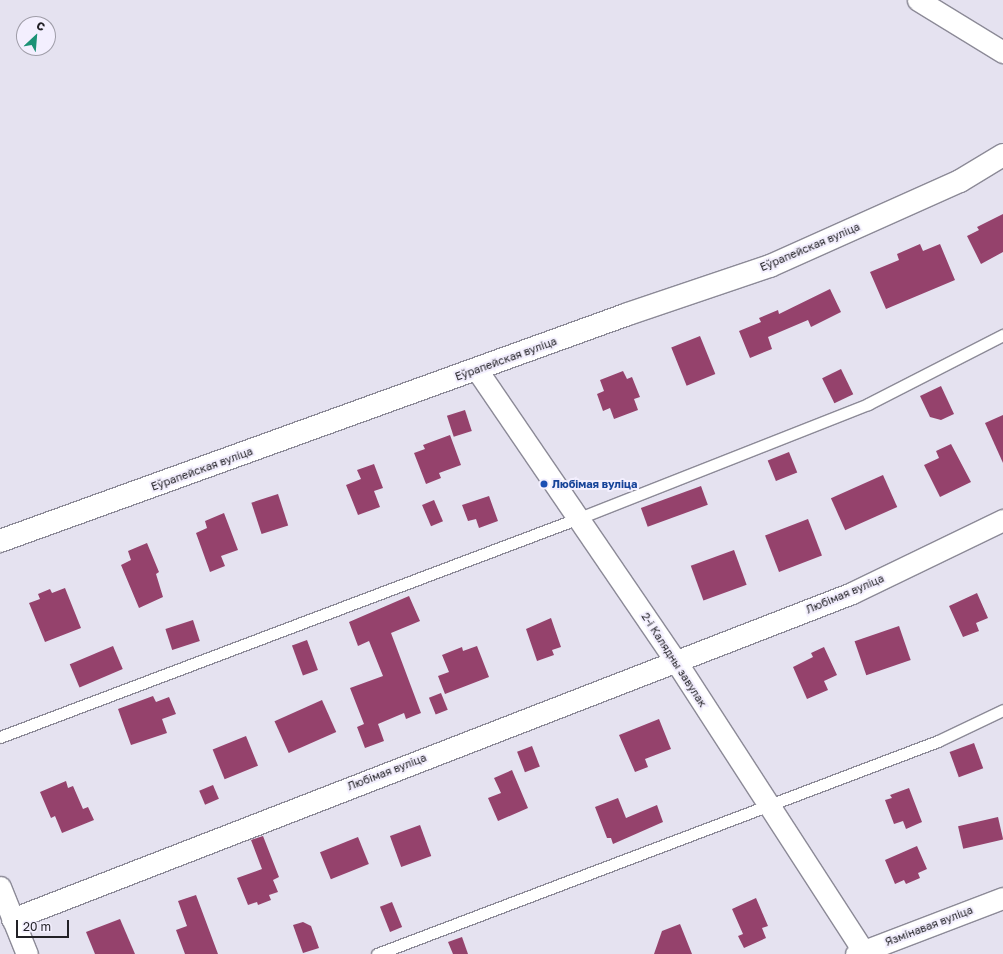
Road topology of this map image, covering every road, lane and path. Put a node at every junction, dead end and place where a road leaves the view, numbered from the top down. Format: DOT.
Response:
graph roads {
  1 [pos="918,0"];
  2 [pos="1003,52"];
  3 [pos="1003,155"];
  4 [pos="1003,335"];
  5 [pos="477,370"];
  6 [pos="579,518"];
  7 [pos="1003,520"];
  8 [pos="0,541"];
  9 [pos="675,660"];
  10 [pos="1003,710"];
  11 [pos="0,737"];
  12 [pos="768,806"];
  13 [pos="0,887"];
  14 [pos="1003,898"];
  15 [pos="12,919"];
  16 [pos="861,953"];
  17 [pos="27,954"];
  18 [pos="377,954"];
  1 -- 2 [label="street"];
  3 -- 5 [label="street, Еўрапейская вуліца"];
  4 -- 6 [label="lane"];
  5 -- 6 [label="street, 2-і Калядны завулак"];
  5 -- 8 [label="street, Еўрапейская вуліца"];
  6 -- 9 [label="street, 2-і Калядны завулак"];
  6 -- 11 [label="lane"];
  7 -- 9 [label="street, Любімая вуліца"];
  9 -- 12 [label="street, 2-і Калядны завулак"];
  9 -- 15 [label="street, Любімая вуліца"];
  10 -- 12 [label="lane"];
  12 -- 16 [label="street, 2-і Калядны завулак"];
  12 -- 18 [label="lane"];
  13 -- 15 [label="street"];
  14 -- 16 [label="street, Язмінавая вуліца"];
  15 -- 17 [label="street"];
}
